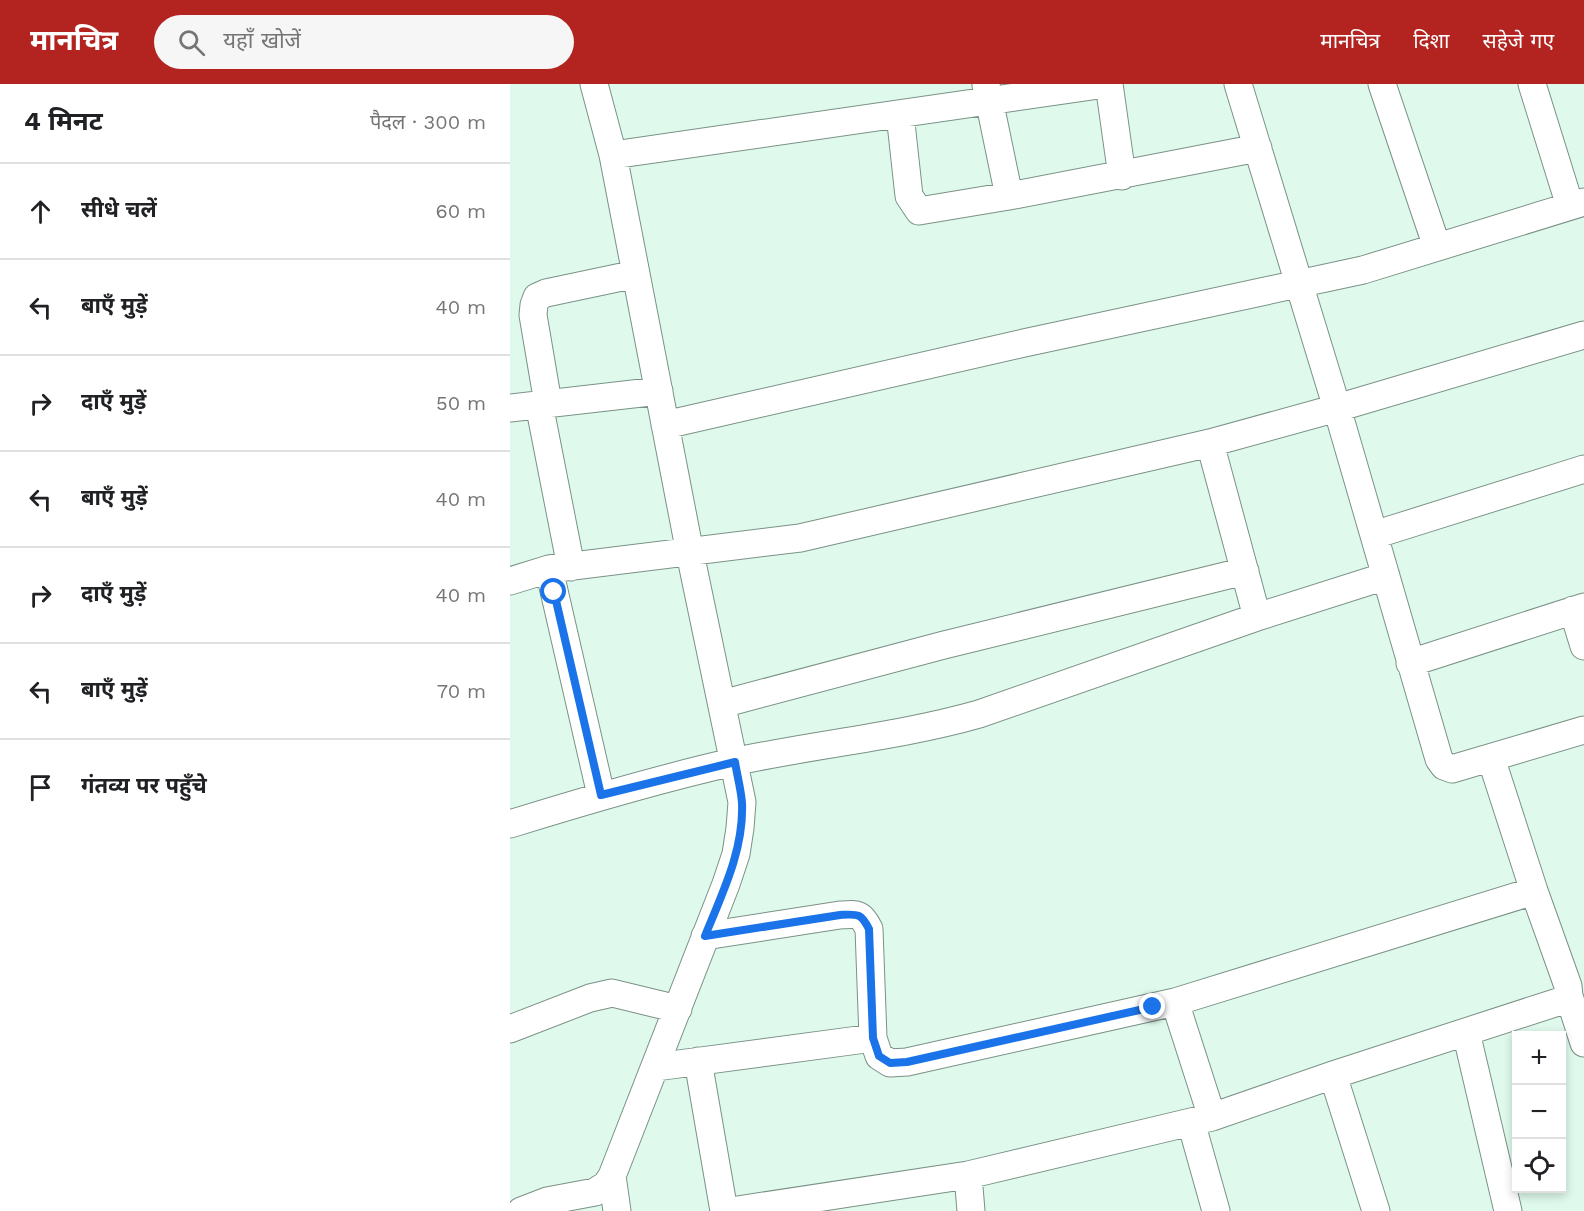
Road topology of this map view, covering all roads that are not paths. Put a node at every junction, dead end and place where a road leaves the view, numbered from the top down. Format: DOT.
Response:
graph roads {
  1 [pos="594,84"];
  2 [pos="1108,84"];
  3 [pos="1238,84"];
  4 [pos="1382,84"];
  5 [pos="1532,84"];
  6 [pos="1077,86"];
  7 [pos="989,93"];
  8 [pos="900,114"];
  9 [pos="1258,148"];
  10 [pos="613,155"];
  11 [pos="1122,176"];
  12 [pos="1009,196"];
  13 [pos="1577,204"];
  14 [pos="1437,247"];
  15 [pos="636,274"];
  16 [pos="1300,283"];
  17 [pos="1584,335"];
  18 [pos="658,391"];
  19 [pos="543,403"];
  20 [pos="510,408"];
  21 [pos="1337,408"];
  22 [pos="665,425"];
  23 [pos="1210,443"];
  24 [pos="1584,469"];
  25 [pos="1374,535"];
  26 [pos="690,553"];
  27 [pos="560,568"];
  28 [pos="1245,571"];
  29 [pos="1386,576"];
  30 [pos="510,581"];
  31 [pos="1578,608"];
  32 [pos="1257,617"];
  33 [pos="1584,645"];
  34 [pos="1410,663"];
  35 [pos="722,704"];
  36 [pos="1584,730"];
  37 [pos="1491,758"];
  38 [pos="735,762"];
  39 [pos="601,795"];
  40 [pos="510,824"];
  41 [pos="1534,891"];
  42 [pos="705,936"];
  43 [pos="1569,996"];
  44 [pos="1175,1002"];
  45 [pos="678,1009"];
  46 [pos="510,1029"];
  47 [pos="1466,1032"];
  48 [pos="873,1038"];
  49 [pos="1584,1043"];
  50 [pos="698,1062"];
  51 [pos="656,1067"];
  52 [pos="1333,1075"];
  53 [pos="1202,1120"];
  54 [pos="968,1175"];
  55 [pos="612,1176"];
  56 [pos="521,1211"];
  57 [pos="617,1211"];
  58 [pos="724,1211"];
  59 [pos="731,1211"];
  60 [pos="971,1211"];
  61 [pos="1216,1211"];
  62 [pos="1376,1211"];
  63 [pos="1508,1211"];
  1 -- 10 [label="street"];
  2 -- 6 [label="street"];
  2 -- 11 [label="street"];
  3 -- 9 [label="street"];
  4 -- 14 [label="street"];
  5 -- 13 [label="street"];
  6 -- 7 [label="street"];
  7 -- 8 [label="street"];
  7 -- 12 [label="street"];
  8 -- 10 [label="street"];
  8 -- 12 [label="street"];
  9 -- 11 [label="street"];
  9 -- 16 [label="street"];
  10 -- 15 [label="street"];
  11 -- 12 [label="street"];
  13 -- 14 [label="street"];
  14 -- 16 [label="street"];
  15 -- 18 [label="street"];
  15 -- 19 [label="street"];
  16 -- 21 [label="street"];
  16 -- 22 [label="street"];
  17 -- 21 [label="street"];
  18 -- 19 [label="street"];
  18 -- 22 [label="street"];
  19 -- 20 [label="street"];
  19 -- 27 [label="street"];
  21 -- 23 [label="street"];
  21 -- 25 [label="street"];
  22 -- 26 [label="street"];
  23 -- 26 [label="street"];
  23 -- 28 [label="street"];
  24 -- 25 [label="street"];
  25 -- 29 [label="street"];
  26 -- 27 [label="street"];
  26 -- 35 [label="street"];
  27 -- 30 [label="street"];
  27 -- 39 [label="street"];
  28 -- 32 [label="street"];
  28 -- 35 [label="street"];
  29 -- 32 [label="street"];
  29 -- 34 [label="street"];
  31 -- 33 [label="street"];
  31 -- 34 [label="street"];
  32 -- 38 [label="street"];
  34 -- 37 [label="street"];
  35 -- 38 [label="street"];
  36 -- 37 [label="street"];
  37 -- 41 [label="street"];
  38 -- 39 [label="street"];
  38 -- 42 [label="street"];
  39 -- 40 [label="street"];
  41 -- 43 [label="street"];
  41 -- 44 [label="street"];
  42 -- 45 [label="street"];
  42 -- 48 [label="street"];
  43 -- 47 [label="street"];
  43 -- 49 [label="street"];
  44 -- 48 [label="street"];
  44 -- 53 [label="street"];
  45 -- 46 [label="street"];
  45 -- 51 [label="street"];
  47 -- 52 [label="street"];
  47 -- 63 [label="street"];
  48 -- 50 [label="street"];
  50 -- 51 [label="street"];
  50 -- 58 [label="street"];
  51 -- 55 [label="street"];
  52 -- 53 [label="street"];
  52 -- 62 [label="street"];
  53 -- 54 [label="street"];
  53 -- 61 [label="street"];
  54 -- 59 [label="street"];
  54 -- 60 [label="street"];
  55 -- 56 [label="street"];
  55 -- 57 [label="street"];
}
